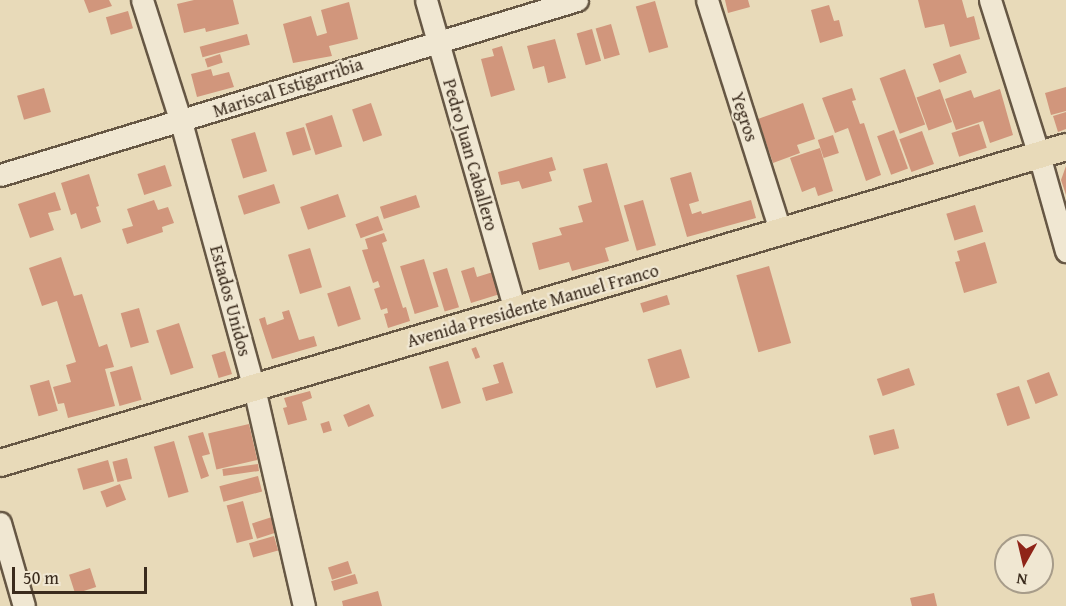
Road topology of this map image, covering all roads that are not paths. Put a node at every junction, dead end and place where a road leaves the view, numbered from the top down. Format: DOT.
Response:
graph roads {
  1 [pos="142,0"];
  2 [pos="426,0"];
  3 [pos="577,0"];
  4 [pos="707,0"];
  5 [pos="990,0"];
  6 [pos="437,40"];
  7 [pos="181,122"];
  8 [pos="1066,147"];
  9 [pos="1039,155"];
  10 [pos="0,175"];
  11 [pos="781,233"];
  12 [pos="1066,251"];
  13 [pos="515,311"];
  14 [pos="254,388"];
  15 [pos="0,463"];
  16 [pos="0,523"];
  17 [pos="24,606"];
  18 [pos="304,606"];
  1 -- 7 [label="street, Estados Unidos"];
  2 -- 6 [label="street, Pedro Juan Caballero"];
  3 -- 6 [label="street, Mariscal Estigarribia"];
  4 -- 11 [label="street, Yegros"];
  5 -- 9 [label="street"];
  6 -- 7 [label="street, Mariscal Estigarribia"];
  6 -- 13 [label="street, Pedro Juan Caballero"];
  7 -- 10 [label="street, Mariscal Estigarribia"];
  7 -- 14 [label="street, Estados Unidos"];
  8 -- 9 [label="main road, Avenida Presidente Manuel Franco"];
  9 -- 11 [label="main road, Avenida Presidente Manuel Franco"];
  9 -- 12 [label="street"];
  11 -- 13 [label="main road, Avenida Presidente Manuel Franco"];
  13 -- 14 [label="main road, Avenida Presidente Manuel Franco"];
  14 -- 15 [label="main road, Avenida Presidente Manuel Franco"];
  14 -- 18 [label="street, Estados Unidos"];
  16 -- 17 [label="street"];
}
